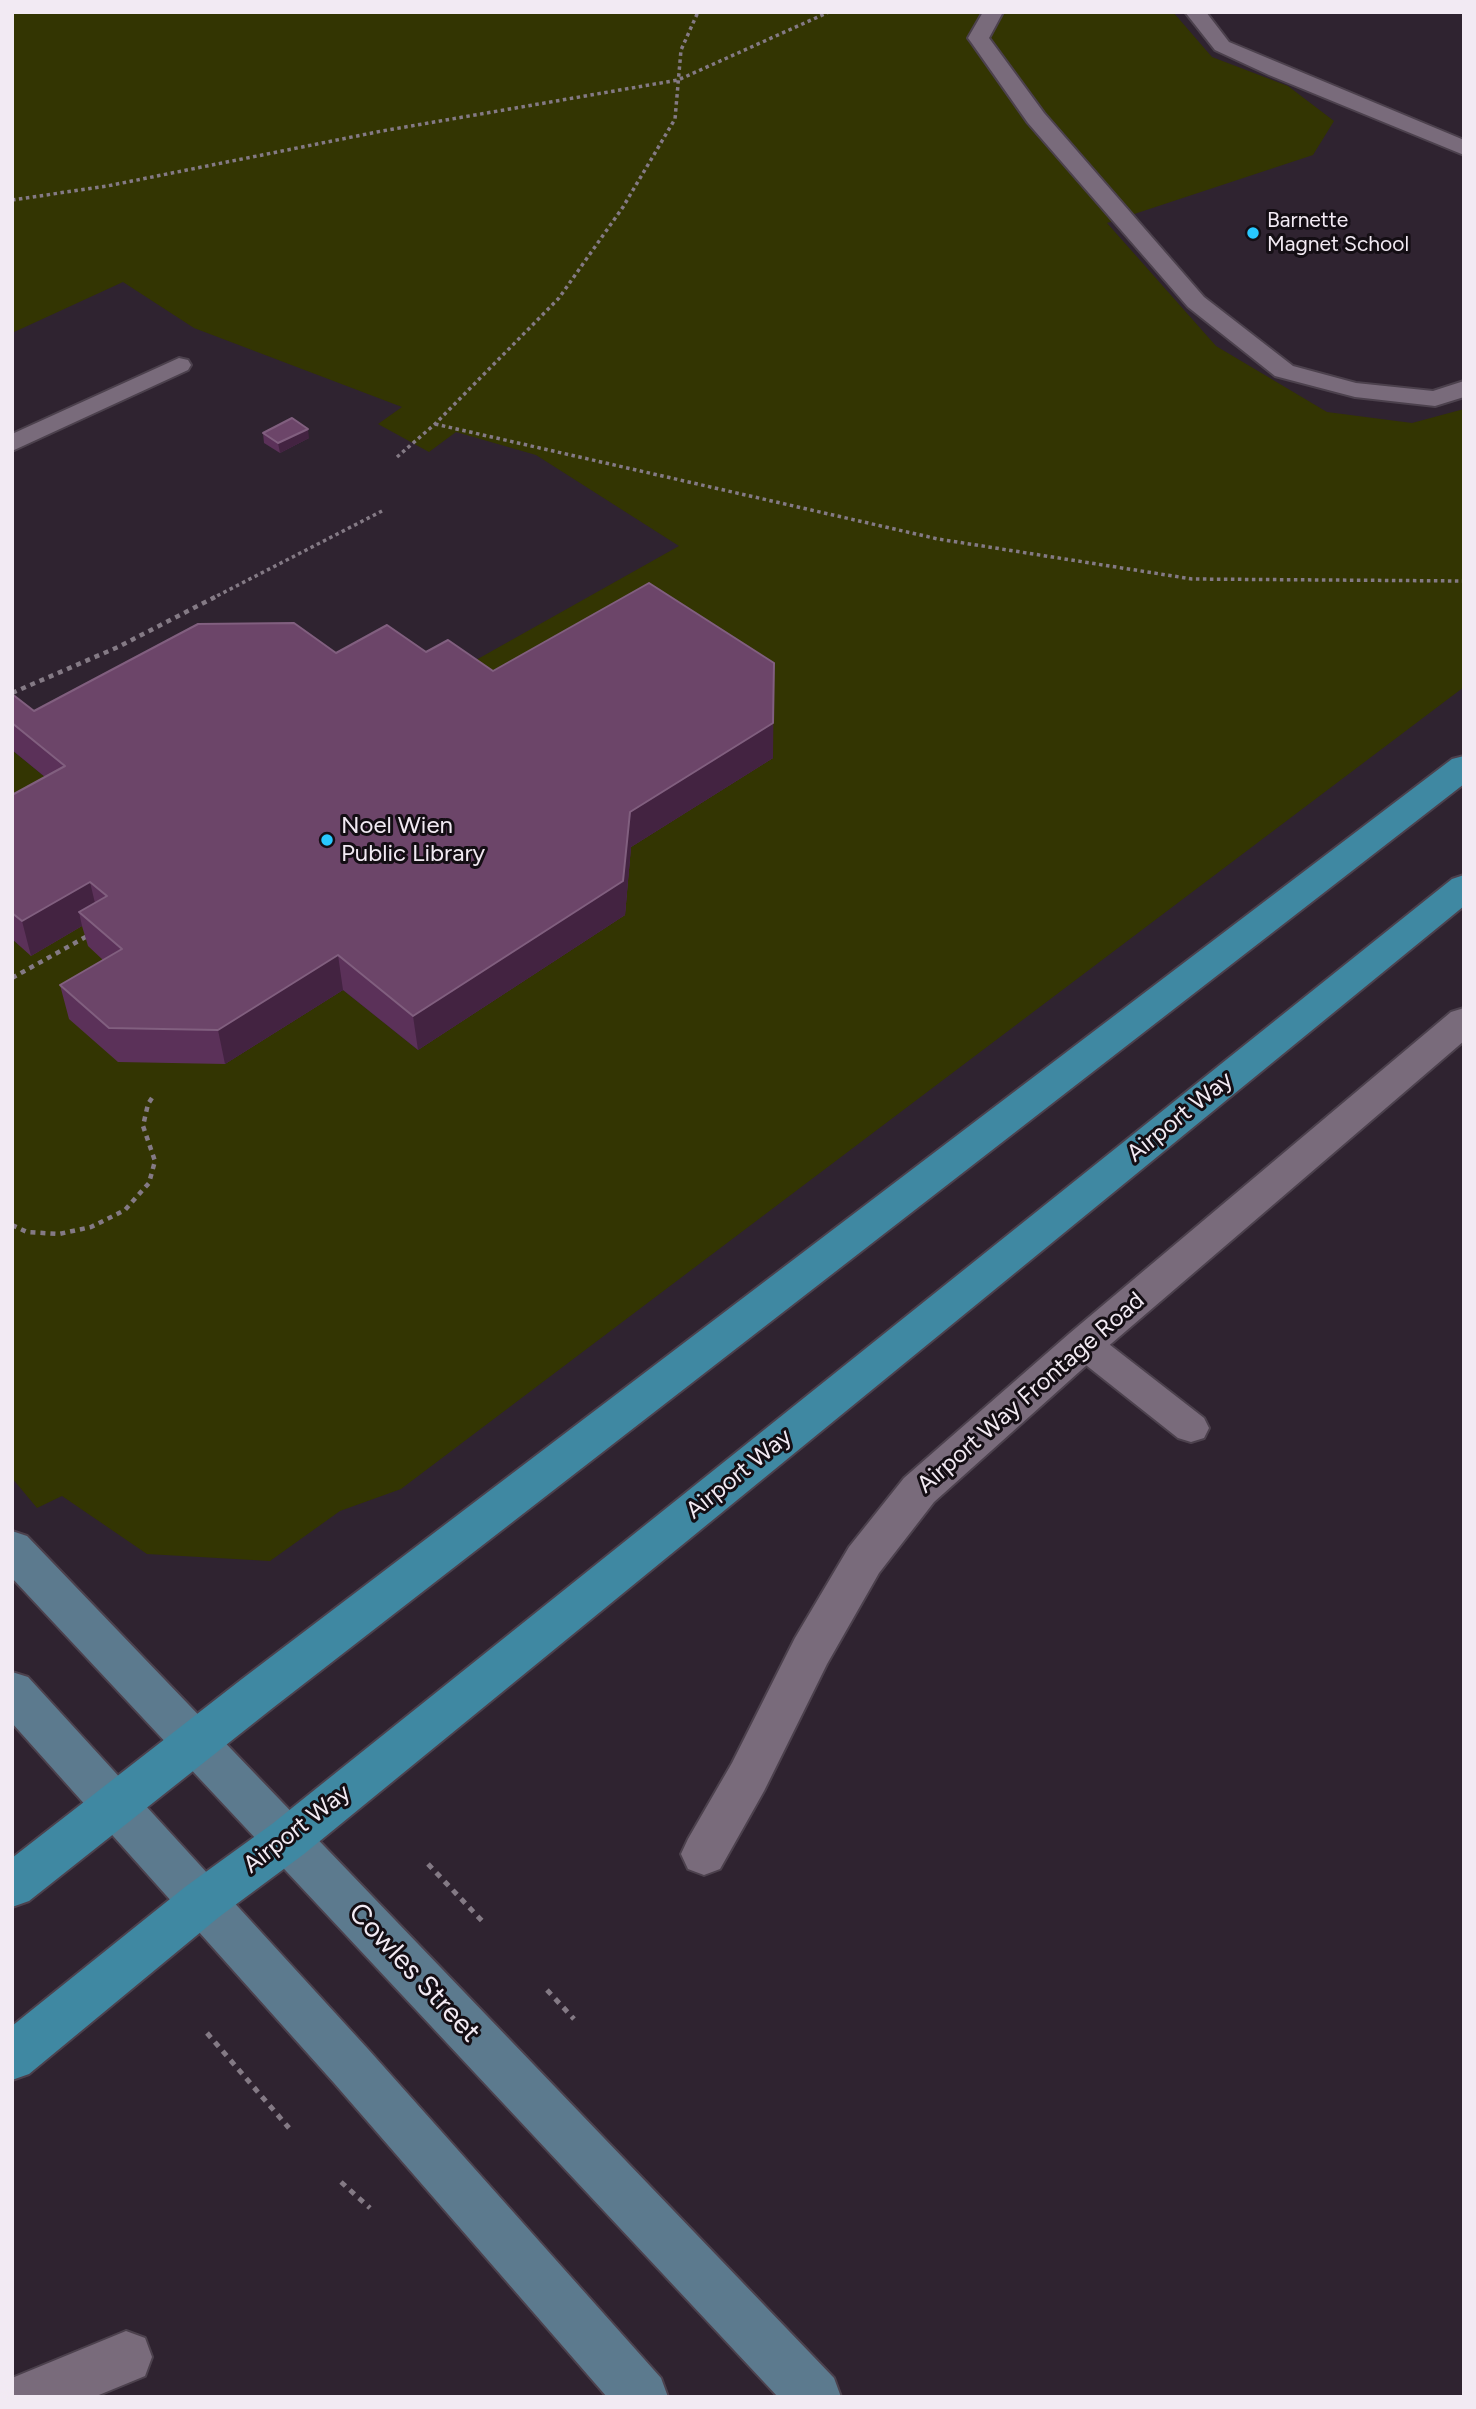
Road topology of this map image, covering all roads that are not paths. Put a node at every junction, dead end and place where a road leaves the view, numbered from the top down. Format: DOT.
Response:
graph roads {
  1 [pos="993,12"];
  2 [pos="1195,12"];
  3 [pos="1464,149"];
  4 [pos="179,365"];
  5 [pos="1464,388"];
  6 [pos="12,444"];
  7 [pos="1464,767"];
  8 [pos="1464,887"];
  9 [pos="1464,1021"];
  10 [pos="1084,1344"];
  11 [pos="1191,1427"];
  12 [pos="12,1549"];
  13 [pos="12,1691"];
  14 [pos="195,1742"];
  15 [pos="116,1806"];
  16 [pos="288,1839"];
  17 [pos="704,1854"];
  18 [pos="12,1886"];
  19 [pos="202,1902"];
  20 [pos="12,2057"];
  21 [pos="126,2357"];
  22 [pos="30,2397"];
  23 [pos="642,2397"];
  24 [pos="815,2397"];
  1 -- 5 [label="lane"];
  2 -- 3 [label="lane"];
  4 -- 6 [label="lane"];
  7 -- 14 [label="main road"];
  8 -- 16 [label="main road, Airport Way"];
  9 -- 10 [label="street, Airport Way Frontage Road"];
  10 -- 11 [label="lane"];
  10 -- 17 [label="street, Airport Way Frontage Road"];
  12 -- 14 [label="main road, Cowles Street"];
  13 -- 15 [label="main road"];
  14 -- 15 [label="main road"];
  14 -- 16 [label="main road, Cowles Street"];
  15 -- 18 [label="main road"];
  15 -- 19 [label="main road"];
  16 -- 19 [label="main road, Airport Way"];
  16 -- 24 [label="main road, Cowles Street"];
  19 -- 20 [label="main road, Airport Way"];
  19 -- 23 [label="main road"];
  21 -- 22 [label="street"];
}
